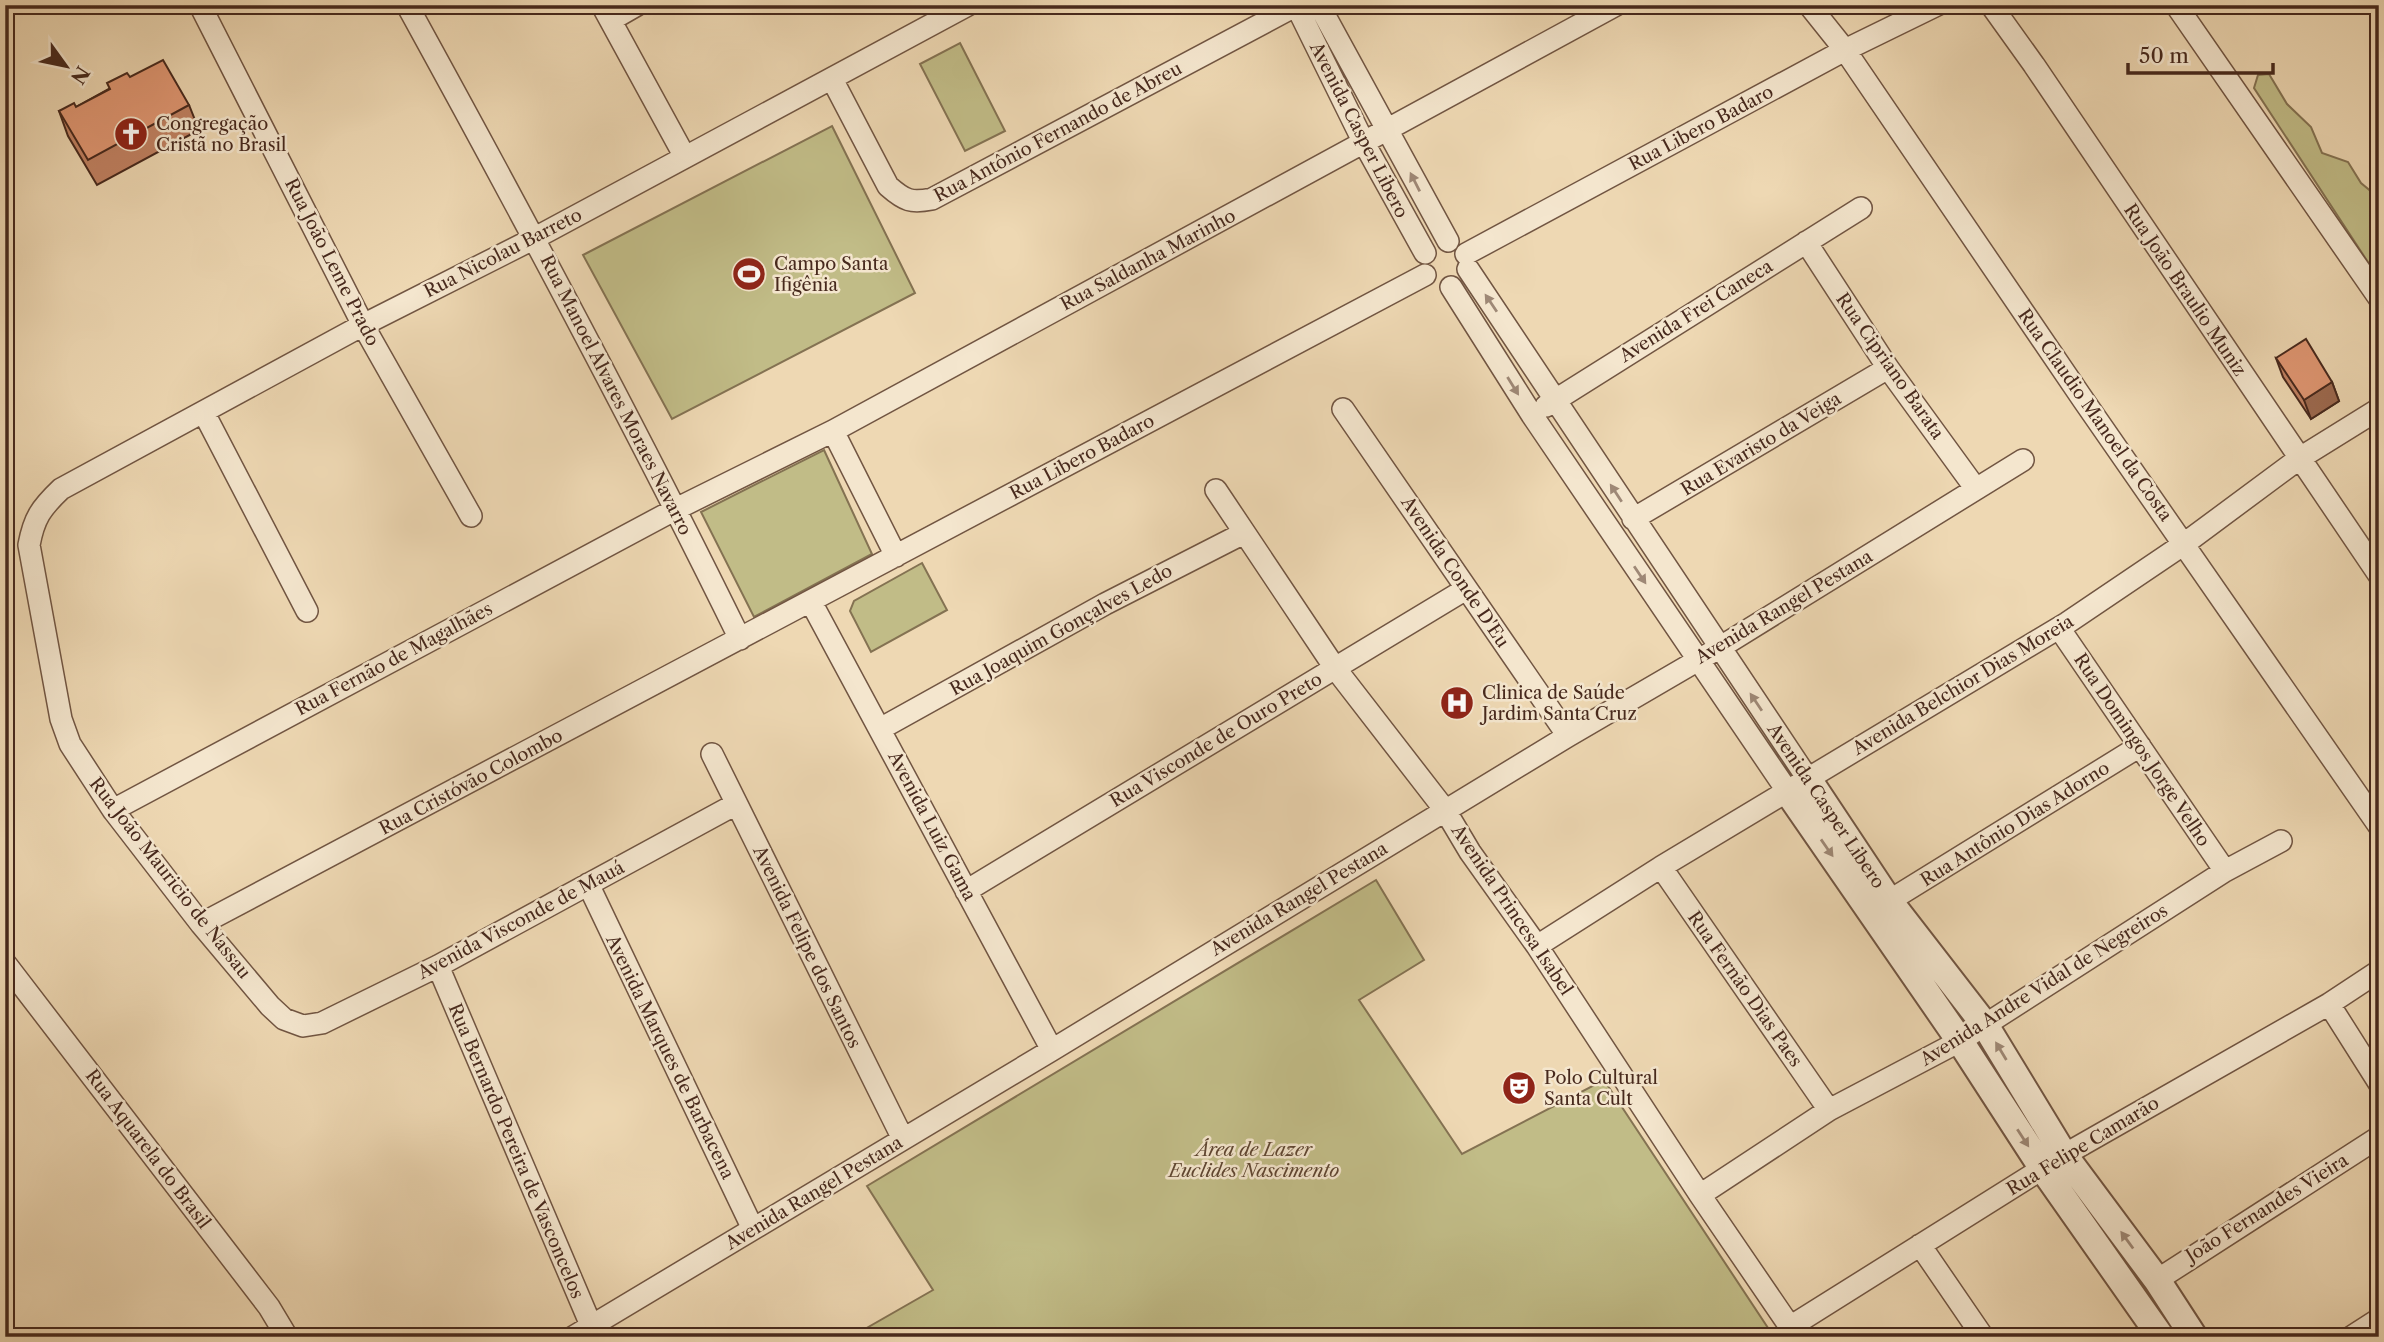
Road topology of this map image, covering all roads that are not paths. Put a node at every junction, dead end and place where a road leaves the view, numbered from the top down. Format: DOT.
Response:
graph roads {
  1 [pos="200,5"];
  2 [pos="407,5"];
  3 [pos="637,5"];
  4 [pos="968,5"];
  5 [pos="1296,5"];
  6 [pos="1319,5"];
  7 [pos="1616,5"];
  8 [pos="1809,5"];
  9 [pos="1937,5"];
  10 [pos="1991,5"];
  11 [pos="2176,5"];
  12 [pos="606,13"];
  13 [pos="1845,50"];
  14 [pos="832,79"];
  15 [pos="1388,130"];
  16 [pos="1364,143"];
  17 [pos="685,157"];
  18 [pos="1861,208"];
  19 [pos="535,238"];
  20 [pos="1448,241"];
  21 [pos="1806,242"];
  22 [pos="1425,253"];
  23 [pos="1467,262"];
  24 [pos="1425,275"];
  25 [pos="1451,287"];
  26 [pos="2379,298"];
  27 [pos="363,325"];
  28 [pos="1888,368"];
  29 [pos="1556,400"];
  30 [pos="1343,409"];
  31 [pos="2379,409"];
  32 [pos="204,413"];
  33 [pos="1532,415"];
  34 [pos="832,431"];
  35 [pos="2300,458"];
  36 [pos="2023,460"];
  37 [pos="1976,489"];
  38 [pos="1216,490"];
  39 [pos="42,507"];
  40 [pos="676,509"];
  41 [pos="471,516"];
  42 [pos="1633,519"];
  43 [pos="1244,533"];
  44 [pos="2184,544"];
  45 [pos="896,556"];
  46 [pos="2379,575"];
  47 [pos="1466,589"];
  48 [pos="811,602"];
  49 [pos="307,611"];
  50 [pos="2059,628"];
  51 [pos="740,639"];
  52 [pos="1719,648"];
  53 [pos="1699,659"];
  54 [pos="1335,668"];
  55 [pos="880,729"];
  56 [pos="1567,736"];
  57 [pos="2140,746"];
  58 [pos="712,754"];
  59 [pos="1798,785"];
  60 [pos="736,804"];
  61 [pos="113,810"];
  62 [pos="1445,810"];
  63 [pos="2379,826"];
  64 [pos="2281,841"];
  65 [pos="1661,867"];
  66 [pos="2225,871"];
  67 [pos="588,884"];
  68 [pos="966,891"];
  69 [pos="1889,901"];
  70 [pos="201,924"];
  71 [pos="1537,946"];
  72 [pos="5,963"];
  73 [pos="438,966"];
  74 [pos="2379,971"];
  75 [pos="2329,1004"];
  76 [pos="1985,1025"];
  77 [pos="303,1026"];
  78 [pos="1960,1041"];
  79 [pos="1052,1050"];
  80 [pos="2379,1083"];
  81 [pos="1829,1110"];
  82 [pos="2379,1137"];
  83 [pos="903,1139"];
  84 [pos="2053,1162"];
  85 [pos="1700,1195"];
  86 [pos="753,1229"];
  87 [pos="1920,1245"];
  88 [pos="2157,1280"];
  89 [pos="2379,1319"];
  90 [pos="1794,1332"];
  91 [pos="587,1333"];
  92 [pos="287,1337"];
  93 [pos="1983,1337"];
  94 [pos="2161,1337"];
  95 [pos="2194,1337"];
  96 [pos="2351,1337"];
  1 -- 27 [label="street, Rua João Leme Prado"];
  2 -- 19 [label="street, Rua Manoel Alvares Moraes Navarro"];
  3 -- 12 [label="street"];
  4 -- 14 [label="street, Rua Nicolau Barreto"];
  5 -- 14 [label="street, Rua Antônio Fernando de Abreu"];
  5 -- 16 [label="street, Avenida Casper Libero"];
  6 -- 15 [label="street, Avenida Casper Libero"];
  7 -- 15 [label="street, Rua Saldanha Marinho"];
  8 -- 13 [label="street, Rua Claudio Manoel da Costa"];
  9 -- 13 [label="street, Rua Libero Badaro"];
  10 -- 35 [label="street, Rua João Braulio Muniz"];
  11 -- 26 [label="street"];
  12 -- 17 [label="street"];
  13 -- 23 [label="street, Rua Libero Badaro"];
  13 -- 44 [label="street, Rua Claudio Manoel da Costa"];
  14 -- 17 [label="street, Rua Nicolau Barreto"];
  15 -- 16 [label="street, Rua Saldanha Marinho"];
  20 -- 15 [label="street, Avenida Casper Libero, one-way"];
  16 -- 22 [label="street, Avenida Casper Libero"];
  16 -- 34 [label="street, Rua Saldanha Marinho"];
  17 -- 19 [label="street, Rua Nicolau Barreto"];
  18 -- 21 [label="street, Avenida Frei Caneca"];
  19 -- 27 [label="street, Rua Nicolau Barreto"];
  19 -- 40 [label="street, Rua Manoel Alvares Moraes Navarro"];
  20 -- 22 [label="street"];
  20 -- 23 [label="street"];
  21 -- 28 [label="street, Rua Cipriano Barata"];
  21 -- 29 [label="street, Avenida Frei Caneca"];
  22 -- 24 [label="street"];
  23 -- 25 [label="street"];
  29 -- 23 [label="street, Avenida Casper Libero, one-way"];
  24 -- 25 [label="street"];
  24 -- 45 [label="street, Rua Libero Badaro"];
  25 -- 33 [label="street, Avenida Casper Libero, one-way"];
  27 -- 32 [label="street, Rua Nicolau Barreto"];
  27 -- 41 [label="street, Rua João Leme Prado"];
  28 -- 37 [label="street, Rua Cipriano Barata"];
  28 -- 42 [label="street, Rua Evaristo da Veiga"];
  29 -- 33 [label="street, Avenida Frei Caneca"];
  42 -- 29 [label="street, Avenida Casper Libero, one-way"];
  30 -- 47 [label="street, Avenida Conde D'Eu"];
  31 -- 35 [label="street, Avenida Belchior Dias Moreia"];
  32 -- 39 [label="street, Rua Nicolau Barreto"];
  32 -- 49 [label="street"];
  33 -- 53 [label="street, Avenida Casper Libero, one-way"];
  34 -- 40 [label="street, Rua Saldanha Marinho"];
  34 -- 45 [label="street"];
  35 -- 44 [label="street, Avenida Belchior Dias Moreia"];
  35 -- 46 [label="street, Rua João Braulio Muniz"];
  36 -- 37 [label="street, Avenida Rangel Pestana"];
  37 -- 52 [label="street, Avenida Rangel Pestana"];
  38 -- 43 [label="street, Avenida Princesa Isabel"];
  39 -- 61 [label="street, Rua João Mauricio de Nassau"];
  40 -- 51 [label="street, Rua Manoel Alvares Moraes Navarro"];
  40 -- 61 [label="street, Rua Fernão de Magalhães"];
  42 -- 52 [label="street, Avenida Casper Libero"];
  43 -- 54 [label="street, Avenida Princesa Isabel"];
  43 -- 55 [label="street, Rua Joaquim Gonçalves Ledo"];
  44 -- 50 [label="street, Avenida Belchior Dias Moreia"];
  44 -- 63 [label="street, Rua Claudio Manoel da Costa"];
  45 -- 48 [label="street, Rua Libero Badaro"];
  47 -- 54 [label="street, Rua Visconde de Ouro Preto"];
  47 -- 56 [label="street, Avenida Conde D'Eu"];
  48 -- 51 [label="street, Rua Libero Badaro"];
  48 -- 55 [label="street, Avenida Luiz Gama"];
  50 -- 57 [label="street, Rua Domingos Jorge Velho"];
  50 -- 59 [label="street, Avenida Belchior Dias Moreia"];
  51 -- 70 [label="street, Rua Cristóvão Colombo"];
  52 -- 53 [label="street, Avenida Rangel Pestana"];
  59 -- 52 [label="street, Avenida Casper Libero, one-way"];
  53 -- 56 [label="street, Avenida Rangel Pestana"];
  53 -- 59 [label="street, Avenida Casper Libero"];
  54 -- 62 [label="street, Avenida Princesa Isabel"];
  54 -- 68 [label="street, Rua Visconde de Ouro Preto"];
  55 -- 68 [label="street, Avenida Luiz Gama"];
  56 -- 62 [label="street, Avenida Rangel Pestana"];
  57 -- 66 [label="street, Rua Domingos Jorge Velho"];
  57 -- 69 [label="street, Rua Antônio Dias Adorno"];
  58 -- 60 [label="street, Avenida Felipe dos Santos"];
  59 -- 65 [label="street, Avenida Belchior Dias Moreia"];
  59 -- 69 [label="street, Avenida Casper Libero"];
  59 -- 78 [label="street, Avenida Casper Libero, one-way"];
  60 -- 67 [label="street, Avenida Visconde de Mauá"];
  60 -- 83 [label="street, Avenida Felipe dos Santos"];
  61 -- 70 [label="street, Rua João Mauricio de Nassau"];
  62 -- 71 [label="street, Avenida Princesa Isabel"];
  62 -- 79 [label="street, Avenida Rangel Pestana"];
  64 -- 66 [label="street, Avenida Andre Vidal de Negreiros"];
  65 -- 71 [label="street, Avenida Belchior Dias Moreia"];
  65 -- 81 [label="street, Rua Fernão Dias Paes"];
  66 -- 76 [label="street, Avenida Andre Vidal de Negreiros"];
  67 -- 73 [label="street, Avenida Visconde de Mauá"];
  67 -- 86 [label="street, Avenida Marques de Barbacena"];
  68 -- 79 [label="street, Avenida Luiz Gama"];
  69 -- 76 [label="street, Avenida Casper Libero"];
  70 -- 77 [label="street, Rua João Mauricio de Nassau"];
  71 -- 85 [label="street, Avenida Princesa Isabel"];
  72 -- 92 [label="street, Rua Aquarela do Brasil"];
  73 -- 77 [label="street, Avenida Visconde de Mauá"];
  73 -- 91 [label="street, Rua Bernardo Pereira de Vasconcelos"];
  74 -- 75 [label="street, Rua Felipe Camarão"];
  75 -- 80 [label="street"];
  75 -- 84 [label="street, Rua Felipe Camarão"];
  76 -- 78 [label="street, Avenida Andre Vidal de Negreiros"];
  84 -- 76 [label="street, Avenida Casper Libero, one-way"];
  78 -- 81 [label="street, Avenida Andre Vidal de Negreiros"];
  78 -- 84 [label="street, Avenida Casper Libero, one-way"];
  79 -- 83 [label="street, Avenida Rangel Pestana"];
  81 -- 85 [label="street, Avenida Andre Vidal de Negreiros"];
  82 -- 88 [label="street, João Fernandes Vieira"];
  83 -- 86 [label="street, Avenida Rangel Pestana"];
  84 -- 87 [label="street, Rua Felipe Camarão"];
  88 -- 84 [label="street, Avenida Casper Libero, one-way"];
  84 -- 94 [label="street, Avenida Casper Libero"];
  85 -- 90 [label="street, Avenida Princesa Isabel"];
  86 -- 91 [label="street, Avenida Rangel Pestana"];
  87 -- 90 [label="street, Rua Felipe Camarão"];
  87 -- 93 [label="street"];
  88 -- 95 [label="street, Avenida Casper Libero"];
  89 -- 96 [label="street"];
}
